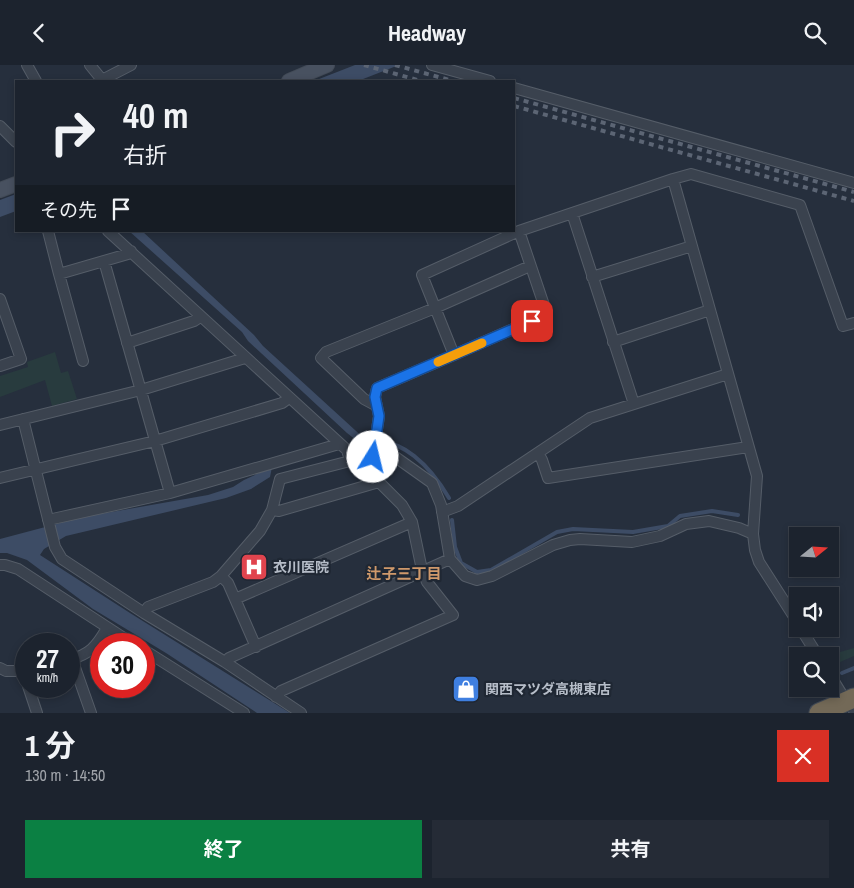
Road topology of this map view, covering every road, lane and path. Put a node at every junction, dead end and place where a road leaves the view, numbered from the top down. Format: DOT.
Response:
graph roads {
  1 [pos="27,65"];
  2 [pos="90,65"];
  3 [pos="131,65"];
  4 [pos="327,65"];
  5 [pos="432,65"];
  6 [pos="35,80"];
  7 [pos="101,80"];
  8 [pos="104,80"];
  9 [pos="291,80"];
  10 [pos="486,80"];
  11 [pos="515,88"];
  12 [pos="1,129"];
  13 [pos="15,140"];
  14 [pos="673,179"];
  15 [pos="854,183"];
  16 [pos="15,185"];
  17 [pos="0,190"];
  18 [pos="572,213"];
  19 [pos="519,231"];
  20 [pos="48,232"];
  21 [pos="109,232"];
  22 [pos="692,246"];
  23 [pos="131,251"];
  24 [pos="104,261"];
  25 [pos="530,266"];
  26 [pos="59,274"];
  27 [pos="592,277"];
  28 [pos="0,299"];
  29 [pos="435,308"];
  30 [pos="710,311"];
  31 [pos="200,317"];
  32 [pos="854,323"];
  33 [pos="614,342"];
  34 [pos="127,343"];
  35 [pos="454,355"];
  36 [pos="245,358"];
  37 [pos="83,361"];
  38 [pos="0,366"];
  39 [pos="728,374"];
  40 [pos="141,390"];
  41 [pos="289,398"];
  42 [pos="634,404"];
  43 [pos="377,406"];
  44 [pos="23,419"];
  45 [pos="0,425"];
  46 [pos="155,441"];
  47 [pos="339,445"];
  48 [pos="748,447"];
  49 [pos="538,453"];
  50 [pos="373,455"];
  51 [pos="350,461"];
  52 [pos="35,470"];
  53 [pos="0,478"];
  54 [pos="170,493"];
  55 [pos="272,510"];
  56 [pos="442,511"];
  57 [pos="49,522"];
  58 [pos="412,522"];
  59 [pos="753,534"];
  60 [pos="450,559"];
  61 [pos="0,565"];
  62 [pos="422,570"];
  63 [pos="221,577"];
  64 [pos="235,599"];
  65 [pos="789,609"];
  66 [pos="144,613"];
  67 [pos="107,628"];
  68 [pos="115,633"];
  69 [pos="256,647"];
  70 [pos="80,656"];
  71 [pos="155,658"];
  72 [pos="225,663"];
  73 [pos="0,668"];
  74 [pos="15,673"];
  75 [pos="80,685"];
  76 [pos="839,687"];
  77 [pos="276,697"];
  78 [pos="32,698"];
  79 [pos="851,703"];
  80 [pos="36,713"];
  81 [pos="91,713"];
  82 [pos="244,713"];
  83 [pos="301,713"];
  84 [pos="819,713"];
  1 -- 6 [label="street"];
  2 -- 7 [label="street"];
  3 -- 8 [label="street"];
  4 -- 9 [label="street"];
  5 -- 10 [label="street"];
  11 -- 15 [label="street"];
  12 -- 13 [label="street"];
  14 -- 18 [label="street"];
  14 -- 22 [label="street"];
  14 -- 32 [label="street"];
  16 -- 17 [label="street"];
  18 -- 19 [label="street"];
  18 -- 27 [label="street"];
  19 -- 25 [label="street"];
  19 -- 29 [label="street"];
  20 -- 26 [label="street"];
  21 -- 23 [label="street"];
  22 -- 27 [label="street"];
  22 -- 30 [label="street"];
  23 -- 24 [label="street"];
  23 -- 31 [label="street"];
  24 -- 26 [label="street"];
  24 -- 34 [label="street"];
  25 -- 29 [label="street"];
  25 -- 35 [label="street"];
  26 -- 37 [label="street"];
  27 -- 33 [label="street"];
  28 -- 38 [label="street"];
  29 -- 35 [label="street"];
  29 -- 43 [label="street"];
  30 -- 33 [label="street"];
  30 -- 39 [label="street"];
  31 -- 34 [label="street"];
  31 -- 36 [label="street"];
  33 -- 42 [label="street"];
  34 -- 40 [label="street"];
  35 -- 43 [label="street"];
  36 -- 40 [label="street"];
  36 -- 41 [label="street"];
  39 -- 42 [label="street"];
  39 -- 48 [label="street"];
  40 -- 44 [label="street"];
  40 -- 46 [label="street"];
  41 -- 46 [label="street"];
  41 -- 47 [label="street"];
  42 -- 49 [label="street"];
  43 -- 50 [label="street"];
  44 -- 45 [label="street"];
  44 -- 52 [label="street"];
  46 -- 52 [label="street"];
  46 -- 54 [label="street"];
  47 -- 51 [label="street"];
  47 -- 54 [label="street"];
  48 -- 49 [label="street"];
  48 -- 59 [label="street"];
  49 -- 56 [label="street"];
  50 -- 51 [label="street"];
  50 -- 56 [label="street"];
  51 -- 55 [label="street"];
  52 -- 53 [label="street"];
  52 -- 57 [label="street"];
  54 -- 57 [label="street"];
  55 -- 58 [label="street"];
  55 -- 63 [label="street"];
  56 -- 60 [label="street"];
  57 -- 66 [label="street"];
  58 -- 62 [label="street"];
  58 -- 64 [label="street"];
  59 -- 60 [label="street"];
  59 -- 65 [label="street"];
  60 -- 62 [label="street"];
  61 -- 67 [label="street"];
  62 -- 69 [label="street"];
  62 -- 77 [label="street"];
  63 -- 64 [label="street"];
  63 -- 66 [label="street"];
  64 -- 69 [label="street"];
  66 -- 72 [label="street"];
  67 -- 68 [label="street"];
  67 -- 70 [label="street"];
  69 -- 72 [label="street"];
  71 -- 82 [label="street"];
  72 -- 77 [label="street"];
  73 -- 74 [label="street"];
  75 -- 81 [label="street"];
  76 -- 79 [label="street"];
  77 -- 83 [label="street"];
  78 -- 80 [label="street"];
  79 -- 84 [label="highway"];
}
